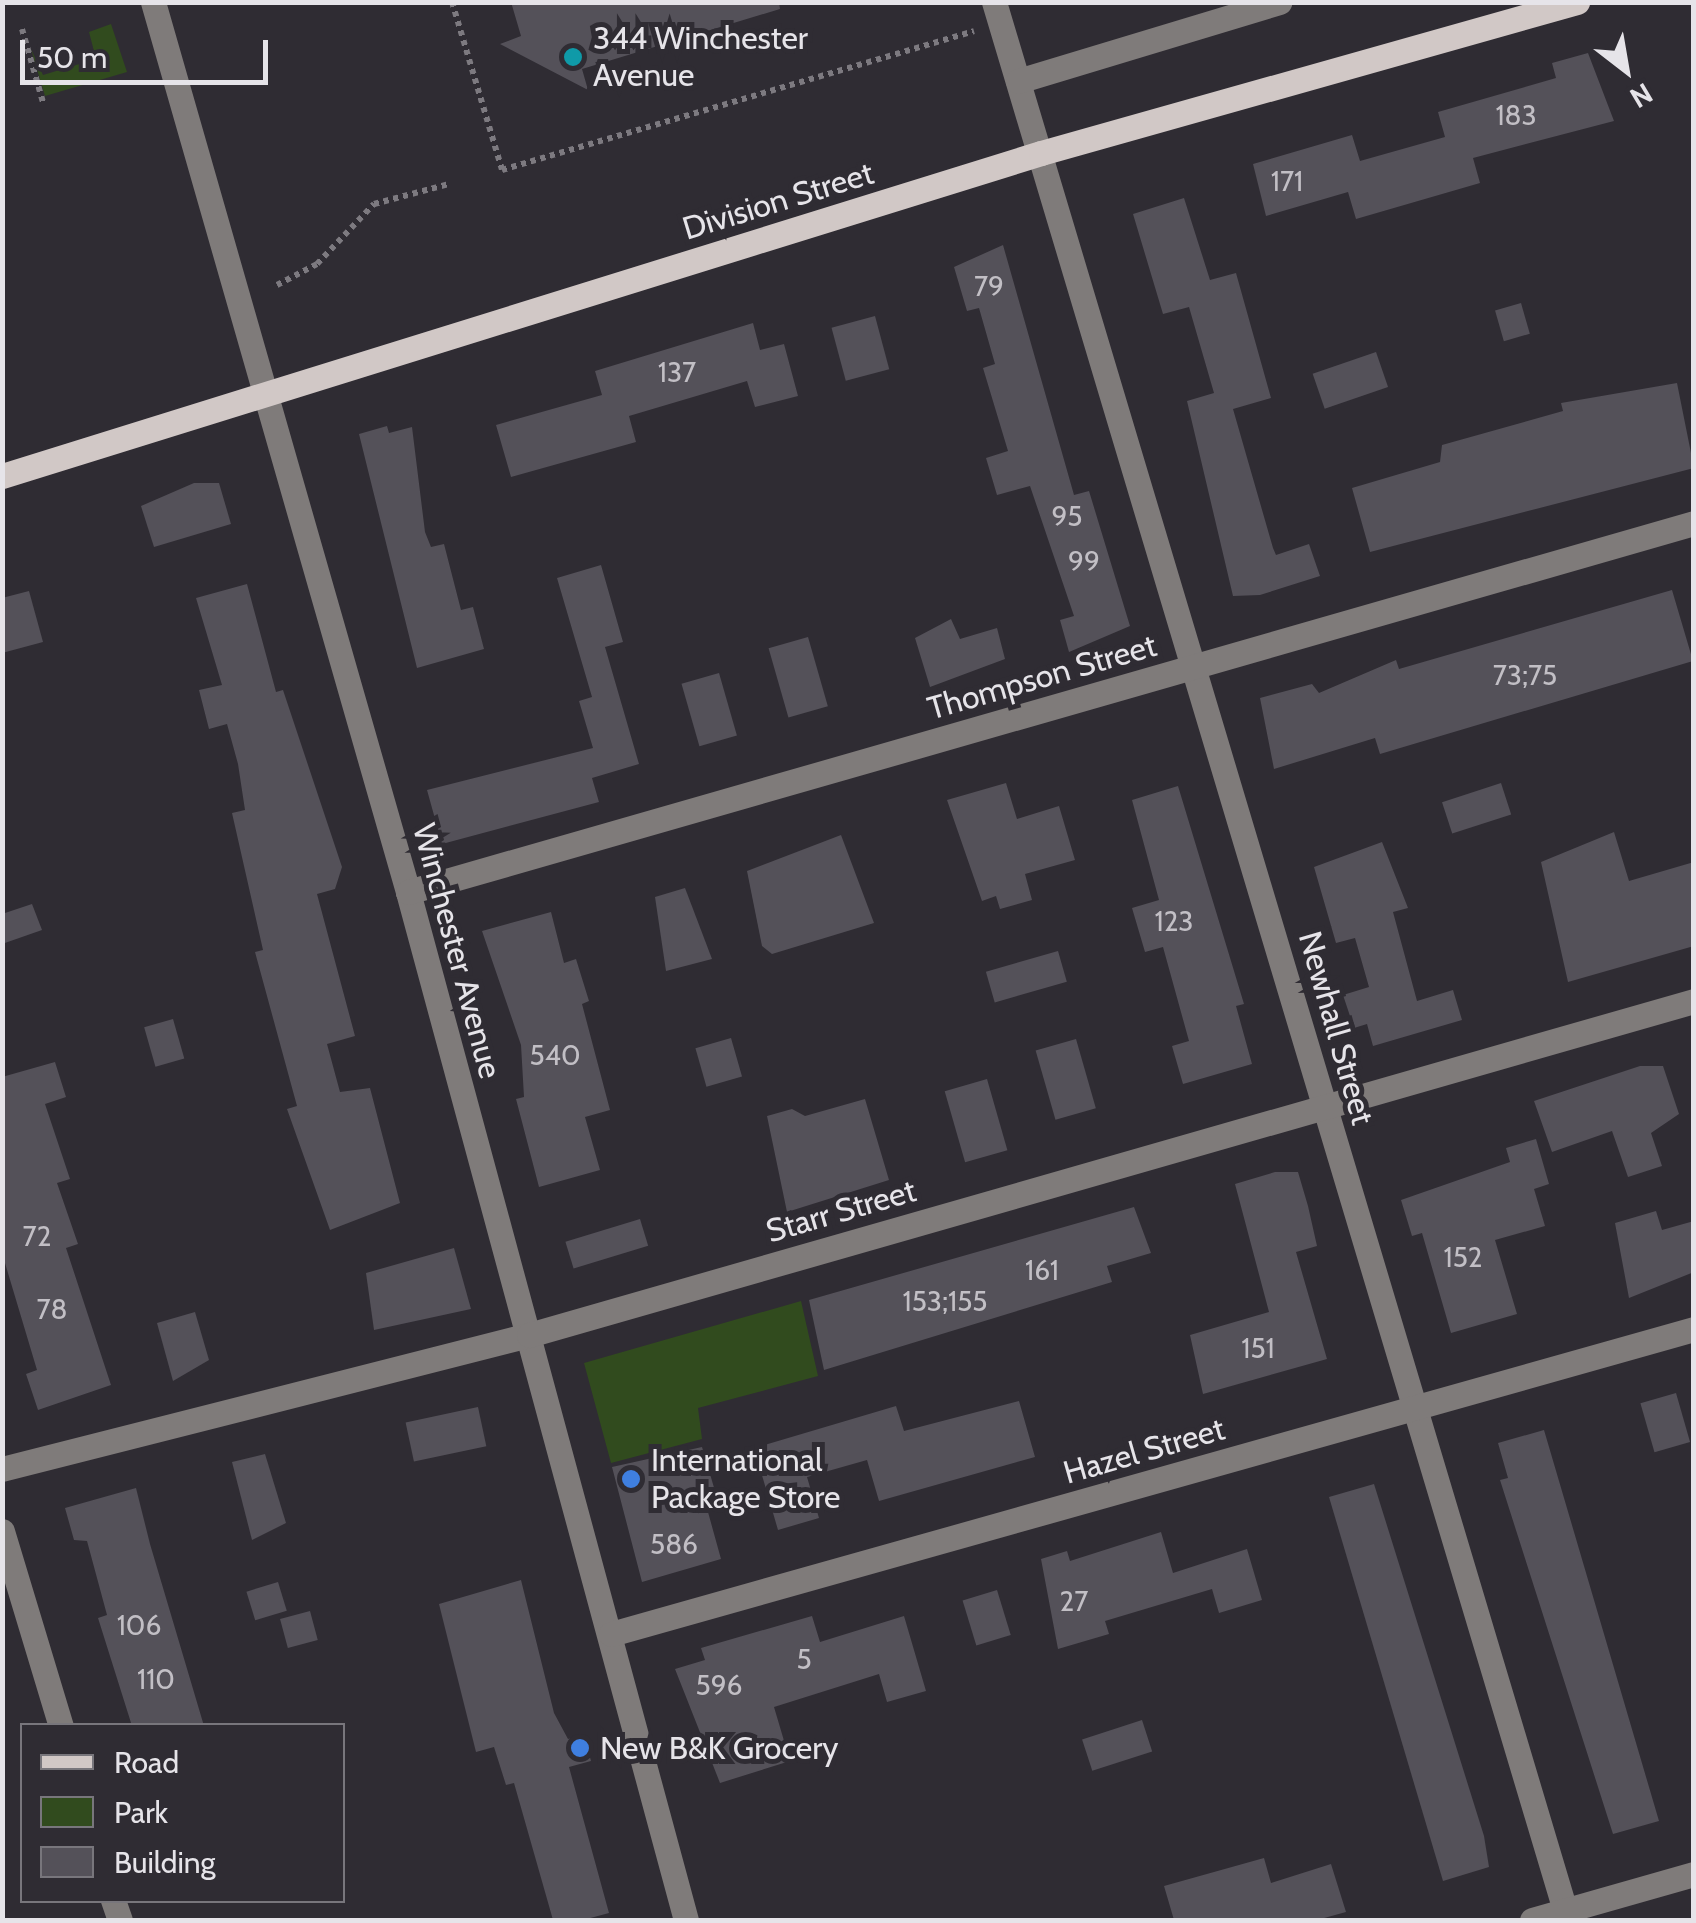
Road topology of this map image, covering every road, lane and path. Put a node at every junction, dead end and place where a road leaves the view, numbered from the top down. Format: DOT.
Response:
graph roads {
  1 [pos="153,2"];
  2 [pos="452,2"];
  3 [pos="994,2"];
  4 [pos="1278,2"];
  5 [pos="1577,2"];
  6 [pos="970,18"];
  7 [pos="22,29"];
  8 [pos="1018,81"];
  9 [pos="43,102"];
  10 [pos="1041,153"];
  11 [pos="449,184"];
  12 [pos="277,285"];
  13 [pos="267,393"];
  14 [pos="2,476"];
  15 [pos="1694,524"];
  16 [pos="1197,667"];
  17 [pos="408,892"];
  18 [pos="1694,1001"];
  19 [pos="1324,1106"];
  20 [pos="1694,1329"];
  21 [pos="529,1334"];
  22 [pos="1417,1408"];
  23 [pos="2,1469"];
  24 [pos="2,1531"];
  25 [pos="611,1634"];
  26 [pos="60,1723"];
  27 [pos="1694,1874"];
  28 [pos="1566,1916"];
  29 [pos="686,1920"];
  30 [pos="1532,1920"];
  1 -- 13 [label="street, Winchester Avenue"];
  2 -- 6 [label="path"];
  3 -- 8 [label="street, Newhall Street"];
  4 -- 8 [label="street"];
  5 -- 10 [label="main road, Division Street"];
  7 -- 9 [label="path"];
  8 -- 10 [label="street, Newhall Street"];
  10 -- 13 [label="main road, Division Street"];
  10 -- 16 [label="street, Newhall Street"];
  11 -- 12 [label="path"];
  13 -- 14 [label="main road, Division Street"];
  13 -- 17 [label="street, Winchester Avenue"];
  15 -- 16 [label="street, Thompson Street"];
  16 -- 17 [label="street, Thompson Street"];
  16 -- 19 [label="street, Newhall Street"];
  17 -- 21 [label="street, Winchester Avenue"];
  18 -- 19 [label="street, Starr Street"];
  19 -- 21 [label="street, Starr Street"];
  19 -- 22 [label="street, Newhall Street"];
  20 -- 22 [label="street, Hazel Street"];
  21 -- 23 [label="street, Starr Street"];
  21 -- 25 [label="street, Winchester Avenue"];
  22 -- 25 [label="street, Hazel Street"];
  22 -- 28 [label="street, Newhall Street"];
  24 -- 26 [label="street"];
  25 -- 29 [label="street, Winchester Avenue"];
  27 -- 28 [label="street"];
  28 -- 30 [label="street"];
}
